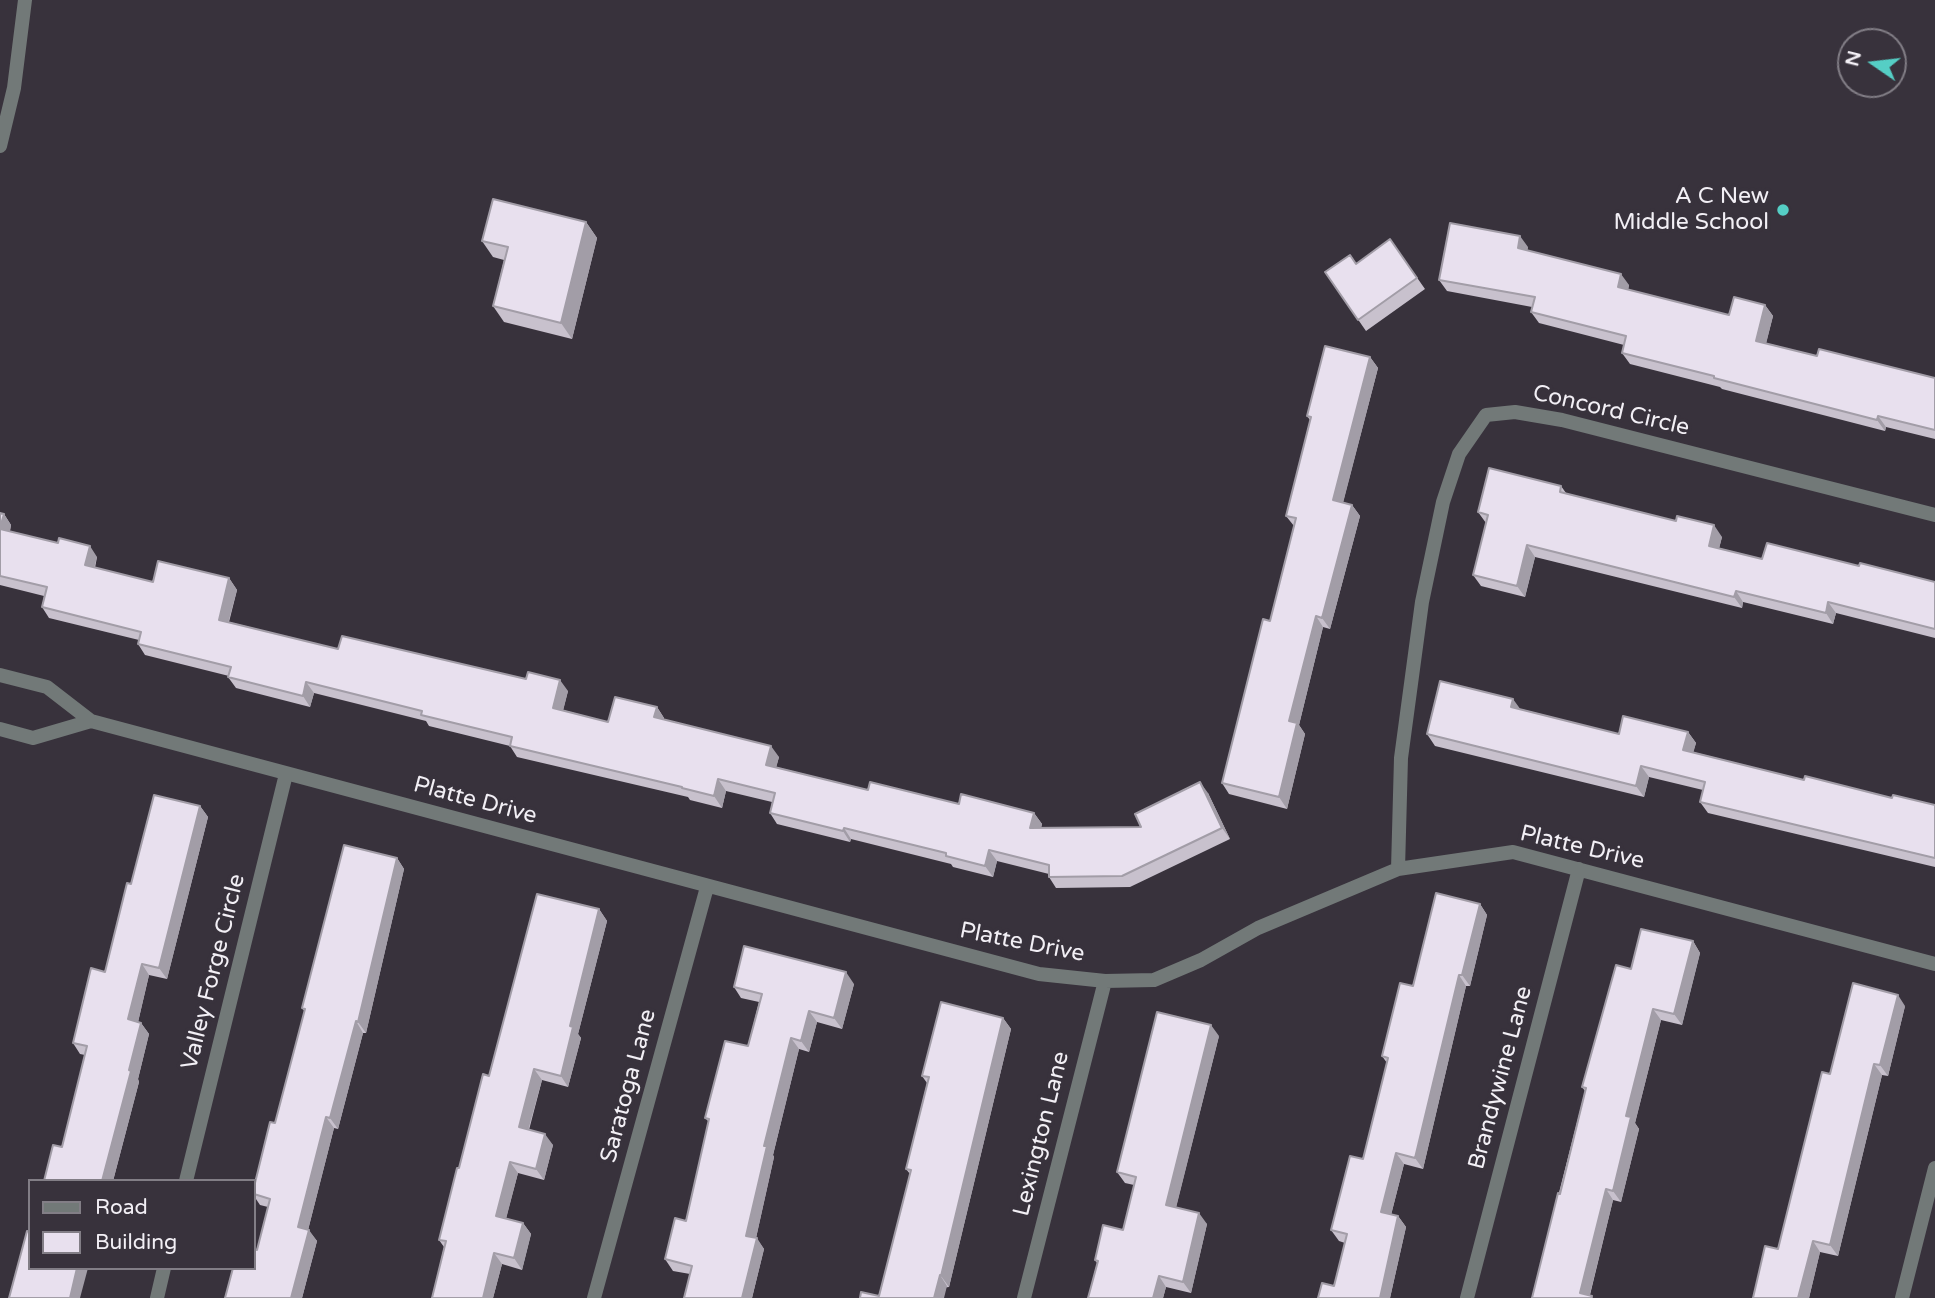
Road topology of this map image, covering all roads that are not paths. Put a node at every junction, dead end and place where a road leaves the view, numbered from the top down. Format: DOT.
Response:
graph roads {
  1 [pos="24,0"];
  2 [pos="0,146"];
  3 [pos="1935,515"];
  4 [pos="0,675"];
  5 [pos="91,721"];
  6 [pos="0,729"];
  7 [pos="286,774"];
  8 [pos="1398,869"];
  9 [pos="1579,869"];
  10 [pos="707,887"];
  11 [pos="1935,964"];
  12 [pos="1105,981"];
  13 [pos="1935,1168"];
  14 [pos="186,1179"];
  15 [pos="164,1270"];
  16 [pos="157,1298"];
  17 [pos="594,1298"];
  18 [pos="1024,1298"];
  19 [pos="1467,1298"];
  20 [pos="1902,1298"];
  1 -- 2 [label="street"];
  3 -- 8 [label="street, Concord Circle"];
  4 -- 5 [label="street, Platte Drive"];
  5 -- 6 [label="street"];
  5 -- 7 [label="street, Platte Drive"];
  7 -- 10 [label="street, Platte Drive"];
  7 -- 14 [label="street, Valley Forge Circle"];
  8 -- 9 [label="street, Platte Drive"];
  8 -- 12 [label="street, Platte Drive"];
  9 -- 11 [label="street, Platte Drive"];
  9 -- 19 [label="street, Brandywine Lane"];
  10 -- 12 [label="street, Platte Drive"];
  10 -- 17 [label="street, Saratoga Lane"];
  12 -- 18 [label="street, Lexington Lane"];
  13 -- 20 [label="street"];
  15 -- 16 [label="street"];
}
